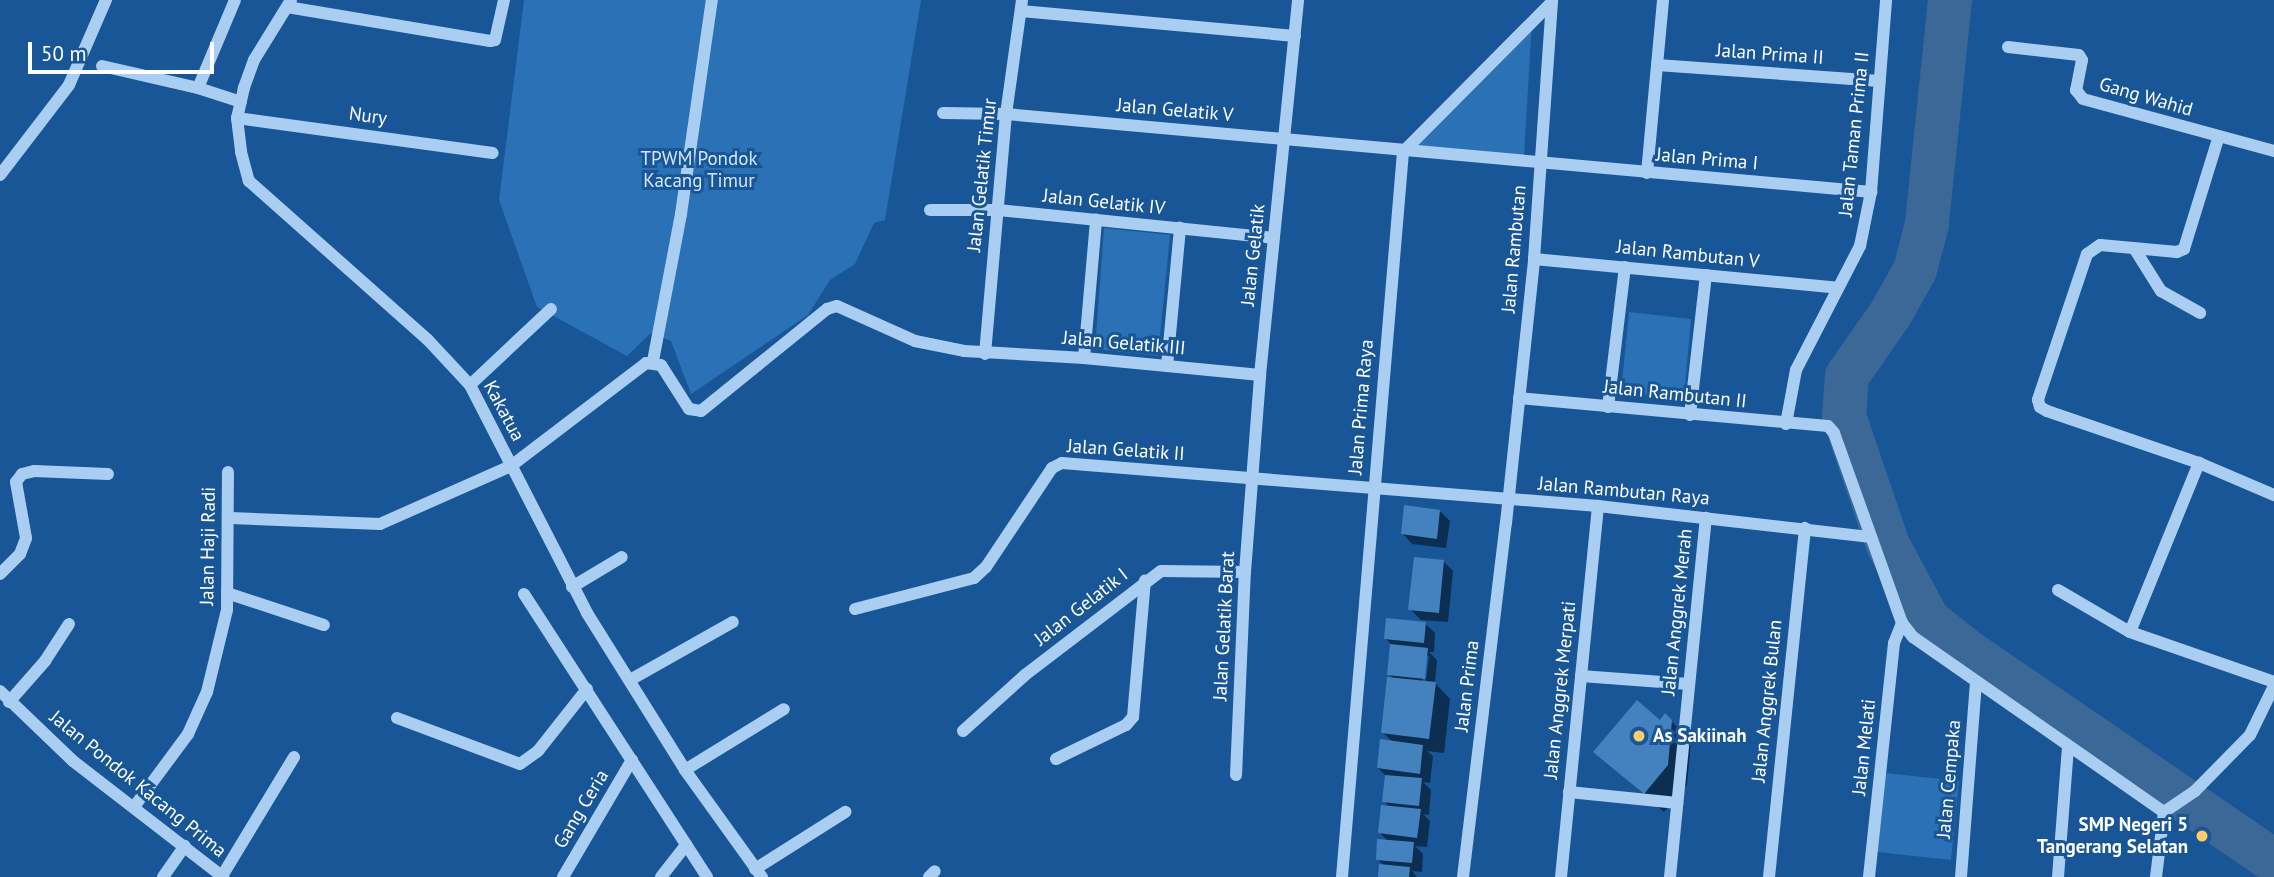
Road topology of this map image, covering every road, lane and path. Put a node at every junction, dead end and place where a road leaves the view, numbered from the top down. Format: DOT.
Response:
graph roads {
  1 [pos="235,0"];
  2 [pos="504,0"];
  3 [pos="712,0"];
  4 [pos="1298,0"];
  5 [pos="1663,0"];
  6 [pos="1886,0"];
  7 [pos="102,1"];
  8 [pos="1552,1"];
  9 [pos="289,4"];
  10 [pos="1021,5"];
  11 [pos="1294,36"];
  12 [pos="2008,47"];
  13 [pos="1657,65"];
  14 [pos="102,66"];
  15 [pos="1879,81"];
  16 [pos="198,88"];
  17 [pos="237,100"];
  18 [pos="943,113"];
  19 [pos="1006,114"];
  20 [pos="237,118"];
  21 [pos="1285,139"];
  22 [pos="2218,139"];
  23 [pos="2272,146"];
  24 [pos="1404,152"];
  25 [pos="493,153"];
  26 [pos="1541,164"];
  27 [pos="1647,173"];
  28 [pos="0,175"];
  29 [pos="1871,191"];
  30 [pos="930,210"];
  31 [pos="998,210"];
  32 [pos="1096,220"];
  33 [pos="1180,228"];
  34 [pos="1274,238"];
  35 [pos="2134,248"];
  36 [pos="1534,259"];
  37 [pos="1625,267"];
  38 [pos="1706,275"];
  39 [pos="1838,288"];
  40 [pos="551,309"];
  41 [pos="2200,313"];
  42 [pos="985,354"];
  43 [pos="1084,358"];
  44 [pos="653,361"];
  45 [pos="1167,366"];
  46 [pos="1260,375"];
  47 [pos="470,385"];
  48 [pos="1519,398"];
  49 [pos="1608,407"];
  50 [pos="1690,415"];
  51 [pos="1786,424"];
  52 [pos="2199,463"];
  53 [pos="511,466"];
  54 [pos="228,472"];
  55 [pos="108,474"];
  56 [pos="1254,479"];
  57 [pos="1373,489"];
  58 [pos="2274,495"];
  59 [pos="1509,500"];
  60 [pos="1598,506"];
  61 [pos="230,518"];
  62 [pos="1706,518"];
  63 [pos="1805,528"];
  64 [pos="1871,537"];
  65 [pos="622,557"];
  66 [pos="1245,572"];
  67 [pos="0,574"];
  68 [pos="1145,581"];
  69 [pos="572,587"];
  70 [pos="2057,590"];
  71 [pos="227,593"];
  72 [pos="524,594"];
  73 [pos="855,609"];
  74 [pos="733,622"];
  75 [pos="1902,623"];
  76 [pos="69,624"];
  77 [pos="324,625"];
  78 [pos="2130,632"];
  79 [pos="1581,676"];
  80 [pos="629,680"];
  81 [pos="1976,683"];
  82 [pos="1689,684"];
  83 [pos="2274,684"];
  84 [pos="587,689"];
  85 [pos="0,691"];
  86 [pos="9,702"];
  87 [pos="784,709"];
  88 [pos="397,718"];
  89 [pos="962,731"];
  90 [pos="2068,748"];
  91 [pos="294,757"];
  92 [pos="1056,759"];
  93 [pos="632,760"];
  94 [pos="685,770"];
  95 [pos="1236,775"];
  96 [pos="1569,792"];
  97 [pos="1677,803"];
  98 [pos="134,807"];
  99 [pos="845,812"];
  100 [pos="2164,812"];
  101 [pos="686,845"];
  102 [pos="185,846"];
  103 [pos="759,873"];
  104 [pos="222,876"];
  105 [pos="163,877"];
  106 [pos="563,877"];
  107 [pos="661,877"];
  108 [pos="707,877"];
  109 [pos="1342,877"];
  110 [pos="1463,877"];
  111 [pos="1561,877"];
  112 [pos="1670,877"];
  113 [pos="1769,877"];
  114 [pos="1869,877"];
  115 [pos="1961,877"];
  116 [pos="2058,877"];
  117 [pos="2156,877"];
  1 -- 16 [label="street"];
  2 -- 9 [label="street"];
  3 -- 44 [label="street"];
  4 -- 11 [label="street, Jalan Gelatik"];
  5 -- 13 [label="street"];
  6 -- 15 [label="street, Jalan Taman Prima II"];
  7 -- 28 [label="street"];
  8 -- 24 [label="street"];
  8 -- 26 [label="street, Jalan Rambutan"];
  9 -- 17 [label="street, Kakatua"];
  10 -- 11 [label="street"];
  10 -- 19 [label="street, Jalan Gelatik Timur"];
  11 -- 21 [label="street, Jalan Gelatik"];
  12 -- 22 [label="street, Gang Wahid"];
  13 -- 15 [label="street, Jalan Prima II"];
  13 -- 27 [label="street"];
  14 -- 16 [label="street"];
  15 -- 29 [label="street, Jalan Taman Prima II"];
  16 -- 17 [label="street"];
  17 -- 20 [label="street, Kakatua"];
  18 -- 19 [label="street, Jalan Gelatik V"];
  19 -- 21 [label="street, Jalan Gelatik V"];
  19 -- 31 [label="street, Jalan Gelatik Timur"];
  20 -- 25 [label="street, Nury"];
  20 -- 47 [label="street, Kakatua"];
  21 -- 24 [label="street, Jalan Gelatik V"];
  21 -- 34 [label="street, Jalan Gelatik"];
  22 -- 23 [label="street, Gang Wahid"];
  22 -- 35 [label="street"];
  24 -- 26 [label="street, Jalan Prima I"];
  24 -- 57 [label="street, Jalan Prima Raya"];
  26 -- 27 [label="street, Jalan Prima I"];
  26 -- 36 [label="street, Jalan Rambutan"];
  27 -- 29 [label="street, Jalan Prima I"];
  29 -- 39 [label="street, Jalan Taman Prima II"];
  30 -- 31 [label="street, Jalan Gelatik IV"];
  31 -- 32 [label="street, Jalan Gelatik IV"];
  31 -- 42 [label="street, Jalan Gelatik Timur"];
  32 -- 33 [label="street, Jalan Gelatik IV"];
  32 -- 43 [label="street"];
  33 -- 34 [label="street, Jalan Gelatik IV"];
  33 -- 45 [label="street"];
  34 -- 46 [label="street, Jalan Gelatik"];
  35 -- 41 [label="street"];
  35 -- 52 [label="street"];
  36 -- 37 [label="street, Jalan Rambutan V"];
  36 -- 48 [label="street, Jalan Rambutan"];
  37 -- 38 [label="street, Jalan Rambutan V"];
  37 -- 49 [label="street"];
  38 -- 39 [label="street, Jalan Rambutan V"];
  38 -- 50 [label="street"];
  39 -- 51 [label="street, Jalan Taman Prima II"];
  40 -- 47 [label="street"];
  42 -- 43 [label="street, Jalan Gelatik III"];
  42 -- 44 [label="street, Jalan Gelatik III"];
  43 -- 45 [label="street, Jalan Gelatik III"];
  44 -- 53 [label="street"];
  45 -- 46 [label="street, Jalan Gelatik III"];
  46 -- 56 [label="street, Jalan Gelatik"];
  47 -- 53 [label="street, Kakatua"];
  48 -- 49 [label="street, Jalan Rambutan II"];
  48 -- 59 [label="street, Jalan Rambutan"];
  49 -- 50 [label="street, Jalan Rambutan II"];
  50 -- 51 [label="street, Jalan Rambutan II"];
  51 -- 64 [label="street, Jalan Rambutan II"];
  52 -- 58 [label="street"];
  52 -- 78 [label="street"];
  53 -- 61 [label="street"];
  53 -- 69 [label="street, Kakatua"];
  54 -- 61 [label="street, Jalan Haji Radi"];
  55 -- 67 [label="street"];
  56 -- 57 [label="street, Jalan Gelatik II"];
  56 -- 66 [label="street, Jalan Gelatik Barat"];
  56 -- 73 [label="street, Jalan Gelatik II"];
  57 -- 59 [label="street, Jalan Rambutan Raya"];
  57 -- 109 [label="street, Jalan Prima Raya"];
  59 -- 60 [label="street, Jalan Rambutan Raya"];
  59 -- 110 [label="street, Jalan Prima"];
  60 -- 62 [label="street, Jalan Rambutan Raya"];
  60 -- 79 [label="street, Jalan Anggrek Merpati"];
  61 -- 71 [label="street, Jalan Haji Radi"];
  62 -- 63 [label="street, Jalan Rambutan Raya"];
  62 -- 82 [label="street, Jalan Anggrek Merah"];
  63 -- 64 [label="street, Jalan Rambutan Raya"];
  63 -- 113 [label="street, Jalan Anggrek Bulan"];
  64 -- 75 [label="street"];
  65 -- 69 [label="street"];
  66 -- 68 [label="street, Jalan Gelatik I"];
  66 -- 95 [label="street, Jalan Gelatik Barat"];
  68 -- 89 [label="street, Jalan Gelatik I"];
  68 -- 92 [label="street"];
  69 -- 80 [label="street, Kakatua"];
  70 -- 78 [label="street"];
  71 -- 77 [label="street"];
  71 -- 98 [label="street, Jalan Haji Radi"];
  72 -- 84 [label="street"];
  74 -- 80 [label="street"];
  75 -- 81 [label="street"];
  75 -- 114 [label="street, Jalan Melati"];
  76 -- 86 [label="street"];
  78 -- 83 [label="street"];
  79 -- 82 [label="street"];
  79 -- 96 [label="street, Jalan Anggrek Merpati"];
  80 -- 94 [label="street, Kakatua"];
  81 -- 90 [label="street"];
  81 -- 115 [label="street, Jalan Cempaka"];
  82 -- 97 [label="street, Jalan Anggrek Merah"];
  83 -- 100 [label="street"];
  84 -- 88 [label="street"];
  84 -- 93 [label="street"];
  85 -- 86 [label="street, Jalan Pondok Kacang Prima"];
  86 -- 98 [label="street, Jalan Pondok Kacang Prima"];
  87 -- 94 [label="street"];
  90 -- 100 [label="street"];
  90 -- 116 [label="street"];
  91 -- 104 [label="street"];
  93 -- 101 [label="street"];
  93 -- 106 [label="street, Gang Ceria"];
  94 -- 103 [label="street, Kakatua"];
  96 -- 97 [label="street"];
  96 -- 111 [label="street, Jalan Anggrek Merpati"];
  97 -- 112 [label="street, Jalan Anggrek Merah"];
  98 -- 102 [label="street, Jalan Pondok Kacang Prima"];
  99 -- 103 [label="street"];
  100 -- 117 [label="street"];
  101 -- 107 [label="street"];
  101 -- 108 [label="street"];
  102 -- 104 [label="street, Jalan Pondok Kacang Prima"];
  102 -- 105 [label="street"];
}
